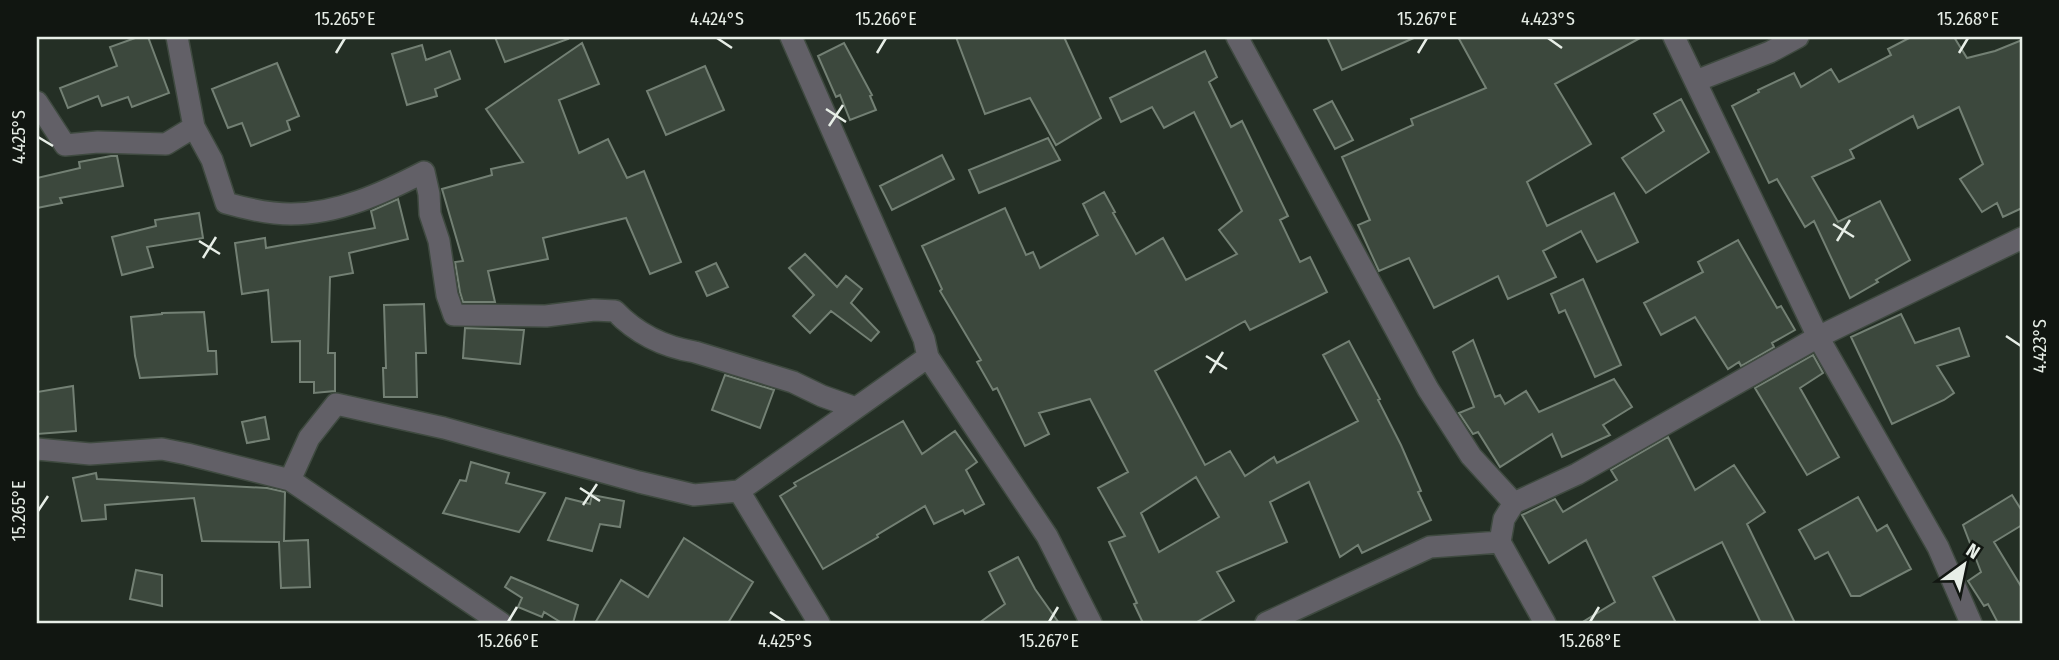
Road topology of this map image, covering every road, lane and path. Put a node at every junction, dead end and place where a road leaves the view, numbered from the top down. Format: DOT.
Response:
graph roads {
  1 [pos="177,37"];
  2 [pos="791,37"];
  3 [pos="1237,37"];
  4 [pos="1674,37"];
  5 [pos="1798,37"];
  6 [pos="1696,81"];
  7 [pos="37,102"];
  8 [pos="194,127"];
  9 [pos="2022,238"];
  10 [pos="1818,337"];
  11 [pos="929,357"];
  12 [pos="856,408"];
  13 [pos="37,449"];
  14 [pos="290,480"];
  15 [pos="739,491"];
  16 [pos="1514,503"];
  17 [pos="1500,542"];
  18 [pos="501,623"];
  19 [pos="819,623"];
  20 [pos="1091,623"];
  21 [pos="1266,623"];
  22 [pos="1545,623"];
  23 [pos="1971,623"];
  1 -- 8 [label="street"];
  2 -- 11 [label="street"];
  3 -- 16 [label="street"];
  4 -- 6 [label="street"];
  5 -- 6 [label="street"];
  6 -- 10 [label="street"];
  7 -- 8 [label="street"];
  8 -- 12 [label="street"];
  9 -- 10 [label="street"];
  10 -- 16 [label="street"];
  10 -- 23 [label="street"];
  11 -- 12 [label="street"];
  11 -- 20 [label="street"];
  12 -- 15 [label="street"];
  13 -- 14 [label="street"];
  14 -- 15 [label="street"];
  14 -- 18 [label="street"];
  15 -- 19 [label="street"];
  16 -- 17 [label="street"];
  17 -- 21 [label="street"];
  17 -- 22 [label="street"];
}
